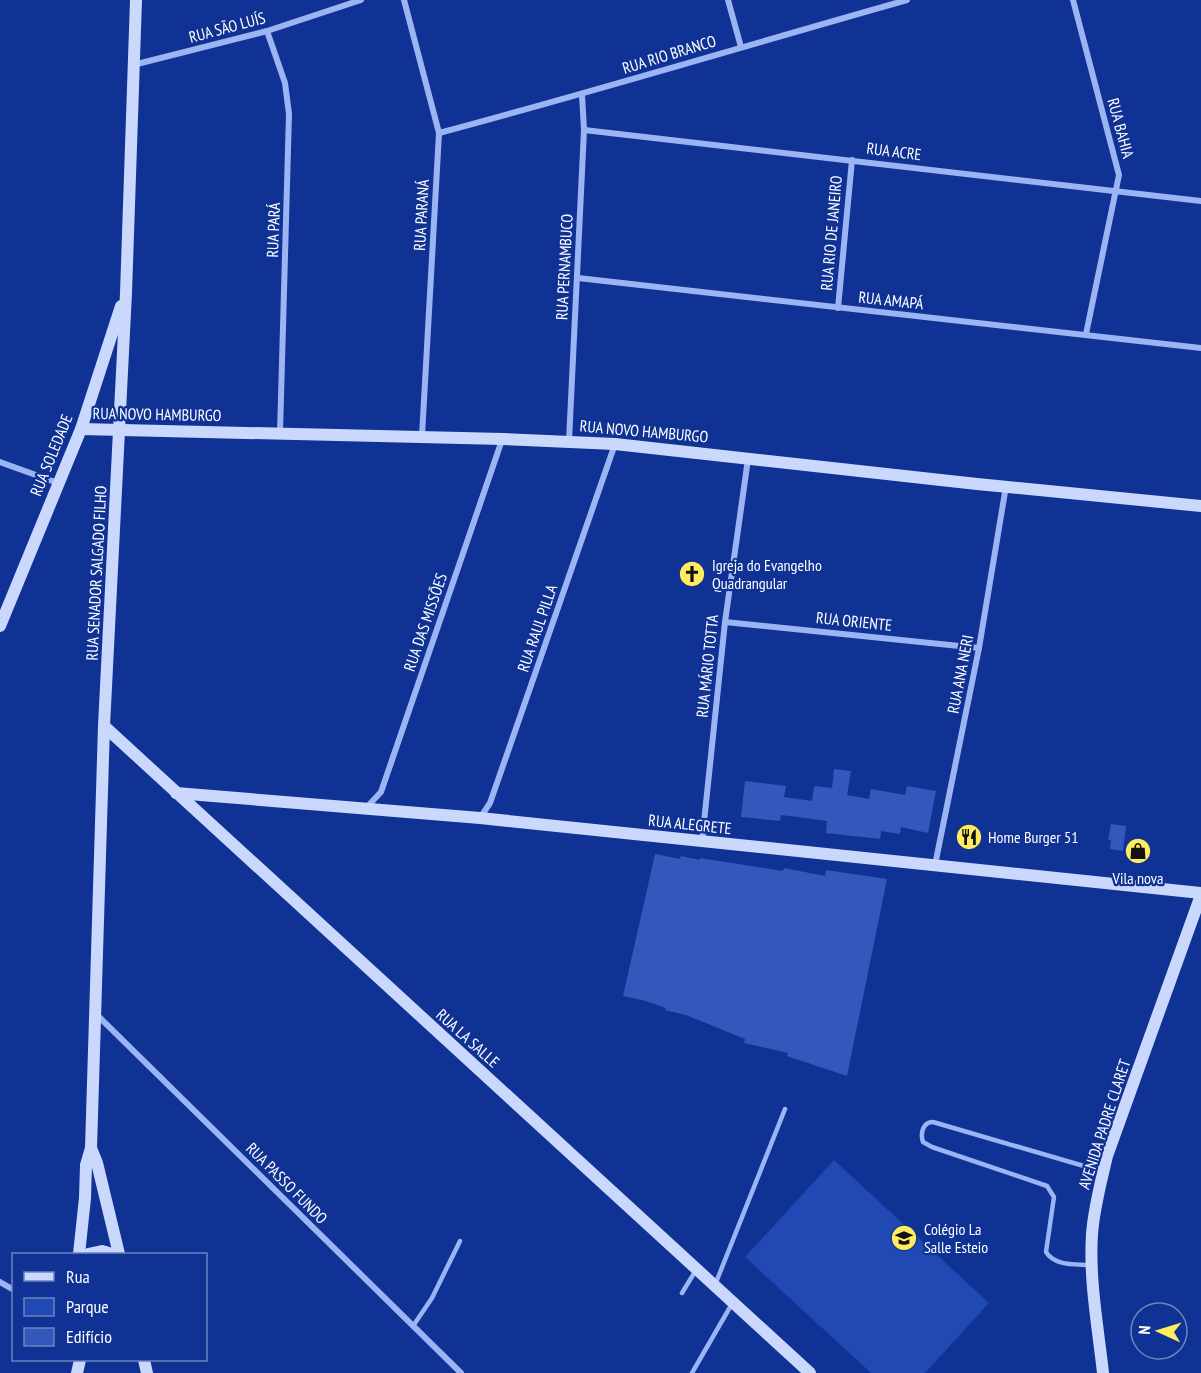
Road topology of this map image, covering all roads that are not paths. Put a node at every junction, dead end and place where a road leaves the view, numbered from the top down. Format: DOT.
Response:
graph roads {
  1 [pos="136,0"];
  2 [pos="361,0"];
  3 [pos="404,0"];
  4 [pos="728,0"];
  5 [pos="907,0"];
  6 [pos="1073,0"];
  7 [pos="267,31"];
  8 [pos="741,47"];
  9 [pos="133,66"];
  10 [pos="582,95"];
  11 [pos="584,130"];
  12 [pos="439,133"];
  13 [pos="852,160"];
  14 [pos="1115,190"];
  15 [pos="1201,201"];
  16 [pos="578,278"];
  17 [pos="126,294"];
  18 [pos="838,308"];
  19 [pos="1086,334"];
  20 [pos="1201,348"];
  21 [pos="81,429"];
  22 [pos="120,429"];
  23 [pos="280,434"];
  24 [pos="422,436"];
  25 [pos="503,439"];
  26 [pos="570,441"];
  27 [pos="615,444"];
  28 [pos="748,458"];
  29 [pos="0,462"];
  30 [pos="57,483"];
  31 [pos="1006,486"];
  32 [pos="1201,506"];
  33 [pos="725,622"];
  34 [pos="0,626"];
  35 [pos="979,648"];
  36 [pos="104,726"];
  37 [pos="176,794"];
  38 [pos="365,808"];
  39 [pos="480,818"];
  40 [pos="702,842"];
  41 [pos="935,866"];
  42 [pos="1201,894"];
  43 [pos="95,1012"];
  44 [pos="785,1109"];
  45 [pos="91,1148"];
  46 [pos="1104,1171"];
  47 [pos="105,1195"];
  48 [pos="85,1198"];
  49 [pos="460,1241"];
  50 [pos="79,1253"];
  51 [pos="93,1253"];
  52 [pos="109,1253"];
  53 [pos="119,1253"];
  54 [pos="1092,1265"];
  55 [pos="696,1268"];
  56 [pos="715,1285"];
  57 [pos="682,1293"];
  58 [pos="733,1302"];
  59 [pos="413,1326"];
  60 [pos="461,1373"];
  61 [pos="692,1373"];
  62 [pos="810,1373"];
  63 [pos="1104,1373"];
  1 -- 9 [label="street, RUA SENADOR SALGADO FILHO"];
  2 -- 7 [label="street, RUA SÃO LUÍS"];
  3 -- 12 [label="street, RUA PARANÁ"];
  4 -- 8 [label="street"];
  5 -- 8 [label="street, RUA RIO BRANCO"];
  6 -- 14 [label="street, RUA BAHIA"];
  7 -- 9 [label="street, RUA SÃO LUÍS"];
  7 -- 23 [label="street, RUA PARÁ"];
  8 -- 10 [label="street, RUA RIO BRANCO"];
  9 -- 17 [label="street, RUA SENADOR SALGADO FILHO"];
  10 -- 11 [label="street, RUA PERNAMBUCO"];
  10 -- 12 [label="street, RUA RIO BRANCO"];
  11 -- 13 [label="street, RUA ACRE"];
  11 -- 16 [label="street, RUA PERNAMBUCO"];
  12 -- 24 [label="street, RUA PARANÁ"];
  13 -- 14 [label="street, RUA ACRE"];
  13 -- 18 [label="street, RUA RIO DE JANEIRO"];
  14 -- 15 [label="street, RUA ACRE"];
  14 -- 19 [label="street, RUA BAHIA"];
  16 -- 18 [label="street, RUA AMAPÁ"];
  16 -- 26 [label="street, RUA PERNAMBUCO"];
  17 -- 21 [label="street, RUA SOLEDADE"];
  17 -- 22 [label="street, RUA SENADOR SALGADO FILHO"];
  18 -- 19 [label="street, RUA AMAPÁ"];
  19 -- 20 [label="street, RUA AMAPÁ"];
  21 -- 22 [label="street, RUA NOVO HAMBURGO"];
  21 -- 30 [label="street, RUA SOLEDADE"];
  22 -- 23 [label="street, RUA NOVO HAMBURGO"];
  22 -- 36 [label="street, RUA SENADOR SALGADO FILHO"];
  23 -- 24 [label="street, RUA NOVO HAMBURGO"];
  24 -- 25 [label="street, RUA NOVO HAMBURGO"];
  25 -- 26 [label="street, RUA NOVO HAMBURGO"];
  25 -- 38 [label="street, RUA DAS MISSÕES"];
  26 -- 27 [label="street, RUA NOVO HAMBURGO"];
  27 -- 28 [label="street, RUA NOVO HAMBURGO"];
  27 -- 39 [label="street, RUA RAUL PILLA"];
  28 -- 31 [label="street, RUA NOVO HAMBURGO"];
  28 -- 33 [label="street, RUA MÁRIO TOTTA"];
  29 -- 30 [label="street"];
  30 -- 34 [label="street, RUA SOLEDADE"];
  31 -- 32 [label="street, RUA NOVO HAMBURGO"];
  31 -- 35 [label="street, RUA ANA NERI"];
  33 -- 35 [label="street, RUA ORIENTE"];
  33 -- 40 [label="street, RUA MÁRIO TOTTA"];
  35 -- 41 [label="street, RUA ANA NERI"];
  36 -- 37 [label="street, RUA LA SALLE"];
  36 -- 43 [label="street, RUA SENADOR SALGADO FILHO"];
  37 -- 38 [label="street, RUA ALEGRETE"];
  37 -- 55 [label="street, RUA LA SALLE"];
  38 -- 39 [label="street, RUA ALEGRETE"];
  39 -- 40 [label="street, RUA ALEGRETE"];
  40 -- 41 [label="street, RUA ALEGRETE"];
  41 -- 42 [label="street, RUA ALEGRETE"];
  42 -- 46 [label="street, AVENIDA PADRE CLARET"];
  43 -- 45 [label="street, RUA SENADOR SALGADO FILHO"];
  43 -- 59 [label="street, RUA PASSO FUNDO"];
  44 -- 56 [label="lane"];
  45 -- 47 [label="street, RUA SENADOR SALGADO FILHO"];
  45 -- 48 [label="street, RUA SENADOR SALGADO FILHO"];
  46 -- 54 [label="street, AVENIDA PADRE CLARET"];
  46 -- 54 [label="lane"];
  47 -- 48 [label="street"];
  47 -- 53 [label="street, RUA SENADOR SALGADO FILHO"];
  48 -- 50 [label="street, RUA SENADOR SALGADO FILHO"];
  49 -- 59 [label="lane"];
  51 -- 52 [label="street"];
  54 -- 63 [label="street, AVENIDA PADRE CLARET"];
  55 -- 56 [label="street, RUA LA SALLE"];
  55 -- 57 [label="lane"];
  56 -- 58 [label="street, RUA LA SALLE"];
  58 -- 61 [label="lane"];
  58 -- 62 [label="street, RUA LA SALLE"];
  59 -- 60 [label="street, RUA PASSO FUNDO"];
}
